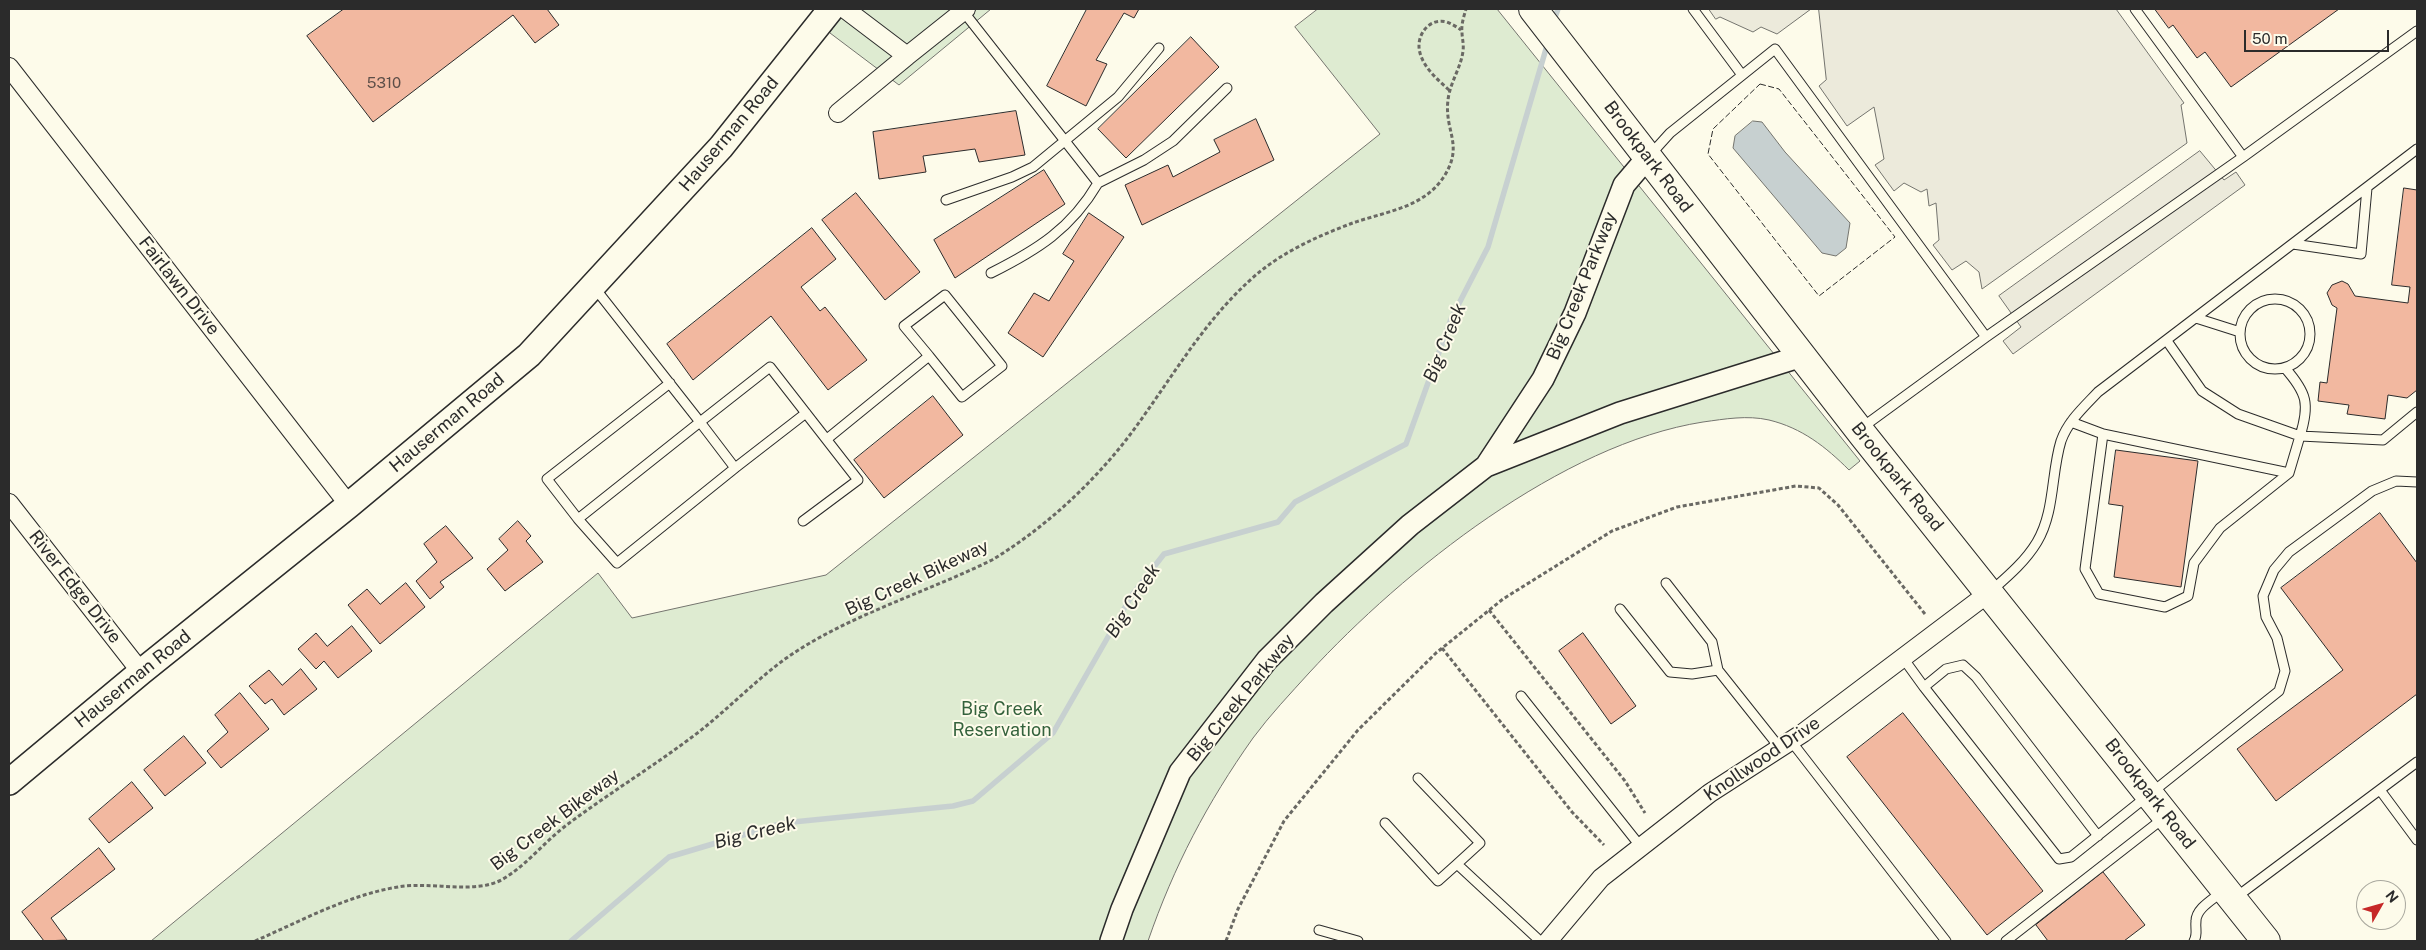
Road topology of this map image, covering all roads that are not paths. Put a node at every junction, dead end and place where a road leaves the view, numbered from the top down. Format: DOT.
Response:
graph roads {
  1 [pos="831,9"];
  2 [pos="845,9"];
  3 [pos="1533,9"];
  4 [pos="1693,9"];
  5 [pos="2135,9"];
  6 [pos="964,10"];
  7 [pos="2417,30"];
  8 [pos="1159,48"];
  9 [pos="906,56"];
  10 [pos="9,67"];
  11 [pos="1742,75"];
  12 [pos="1227,88"];
  13 [pos="838,113"];
  14 [pos="1065,141"];
  15 [pos="2417,149"];
  16 [pos="2243,157"];
  17 [pos="1648,158"];
  18 [pos="1098,183"];
  19 [pos="2366,188"];
  20 [pos="946,200"];
  21 [pos="2293,244"];
  22 [pos="991,273"];
  23 [pos="594,287"];
  24 [pos="2196,318"];
  25 [pos="2240,332"];
  26 [pos="1986,337"];
  27 [pos="2167,341"];
  28 [pos="929,356"];
  29 [pos="1802,356"];
  30 [pos="2285,368"];
  31 [pos="670,383"];
  32 [pos="2417,412"];
  33 [pos="806,413"];
  34 [pos="700,422"];
  35 [pos="2071,422"];
  36 [pos="1859,430"];
  37 [pos="2104,434"];
  38 [pos="2300,436"];
  39 [pos="827,439"];
  40 [pos="1486,466"];
  41 [pos="736,468"];
  42 [pos="2289,473"];
  43 [pos="2417,482"];
  44 [pos="9,503"];
  45 [pos="350,505"];
  46 [pos="578,519"];
  47 [pos="803,521"];
  48 [pos="1666,583"];
  49 [pos="1990,592"];
  50 [pos="1620,609"];
  51 [pos="1903,658"];
  52 [pos="1718,670"];
  53 [pos="140,672"];
  54 [pos="1924,687"];
  55 [pos="1520,696"];
  56 [pos="1785,745"];
  57 [pos="2417,762"];
  58 [pos="1418,778"];
  59 [pos="9,782"];
  60 [pos="2380,790"];
  61 [pos="2149,794"];
  62 [pos="2167,815"];
  63 [pos="1385,823"];
  64 [pos="2098,836"];
  65 [pos="2417,840"];
  66 [pos="1641,847"];
  67 [pos="1457,864"];
  68 [pos="2229,894"];
  69 [pos="1319,930"];
  70 [pos="1111,941"];
  71 [pos="1358,941"];
  72 [pos="1540,941"];
  73 [pos="1548,941"];
  74 [pos="1946,941"];
  75 [pos="2006,941"];
  76 [pos="2194,941"];
  77 [pos="2266,941"];
  1 -- 23 [label="main road, Hauserman Road"];
  2 -- 9 [label="street"];
  3 -- 17 [label="main road, Brookpark Road"];
  4 -- 11 [label="lane"];
  5 -- 16 [label="lane"];
  6 -- 9 [label="street"];
  6 -- 14 [label="lane"];
  7 -- 16 [label="lane"];
  8 -- 14 [label="lane"];
  9 -- 13 [label="street"];
  10 -- 45 [label="street, Fairlawn Drive"];
  11 -- 17 [label="lane"];
  11 -- 26 [label="lane"];
  12 -- 18 [label="lane"];
  14 -- 18 [label="lane"];
  14 -- 20 [label="lane"];
  15 -- 19 [label="lane"];
  16 -- 26 [label="lane"];
  17 -- 29 [label="main road, Brookpark Road"];
  17 -- 40 [label="street, Big Creek Parkway"];
  18 -- 22 [label="lane"];
  19 -- 21 [label="lane"];
  19 -- 21 [label="lane"];
  21 -- 24 [label="lane"];
  23 -- 31 [label="lane"];
  23 -- 45 [label="main road, Hauserman Road"];
  24 -- 25 [label="lane"];
  24 -- 27 [label="lane"];
  25 -- 30 [label="lane"];
  25 -- 30 [label="lane"];
  26 -- 36 [label="lane"];
  27 -- 35 [label="lane"];
  27 -- 38 [label="lane"];
  28 -- 28 [label="lane"];
  28 -- 39 [label="lane"];
  29 -- 36 [label="main road, Brookpark Road"];
  29 -- 40 [label="street, Big Creek Parkway"];
  30 -- 38 [label="lane"];
  31 -- 34 [label="lane"];
  31 -- 46 [label="lane"];
  32 -- 38 [label="lane"];
  33 -- 34 [label="lane"];
  33 -- 39 [label="lane"];
  33 -- 41 [label="lane"];
  34 -- 41 [label="lane"];
  34 -- 46 [label="lane"];
  35 -- 37 [label="lane"];
  35 -- 49 [label="lane"];
  36 -- 49 [label="main road, Brookpark Road"];
  37 -- 42 [label="lane"];
  37 -- 42 [label="lane"];
  38 -- 42 [label="lane"];
  39 -- 47 [label="lane"];
  40 -- 70 [label="street, Big Creek Parkway"];
  41 -- 46 [label="lane"];
  43 -- 61 [label="lane"];
  44 -- 53 [label="street, River Edge Drive"];
  45 -- 53 [label="main road, Hauserman Road"];
  48 -- 52 [label="lane"];
  49 -- 51 [label="street, Knollwood Drive"];
  49 -- 61 [label="main road, Brookpark Road"];
  50 -- 52 [label="lane"];
  51 -- 54 [label="lane"];
  51 -- 56 [label="street, Knollwood Drive"];
  52 -- 56 [label="lane"];
  53 -- 59 [label="main road, Hauserman Road"];
  54 -- 64 [label="lane"];
  54 -- 64 [label="lane"];
  55 -- 66 [label="lane"];
  56 -- 66 [label="street, Knollwood Drive"];
  56 -- 74 [label="lane"];
  57 -- 60 [label="lane"];
  58 -- 67 [label="lane"];
  60 -- 65 [label="lane"];
  60 -- 68 [label="lane"];
  61 -- 62 [label="main road, Brookpark Road"];
  61 -- 64 [label="lane"];
  62 -- 68 [label="main road, Brookpark Road"];
  62 -- 75 [label="lane"];
  63 -- 67 [label="lane"];
  66 -- 73 [label="street, Knollwood Drive"];
  67 -- 72 [label="lane"];
  68 -- 76 [label="lane"];
  68 -- 77 [label="main road, Brookpark Road"];
  69 -- 71 [label="lane"];
}
